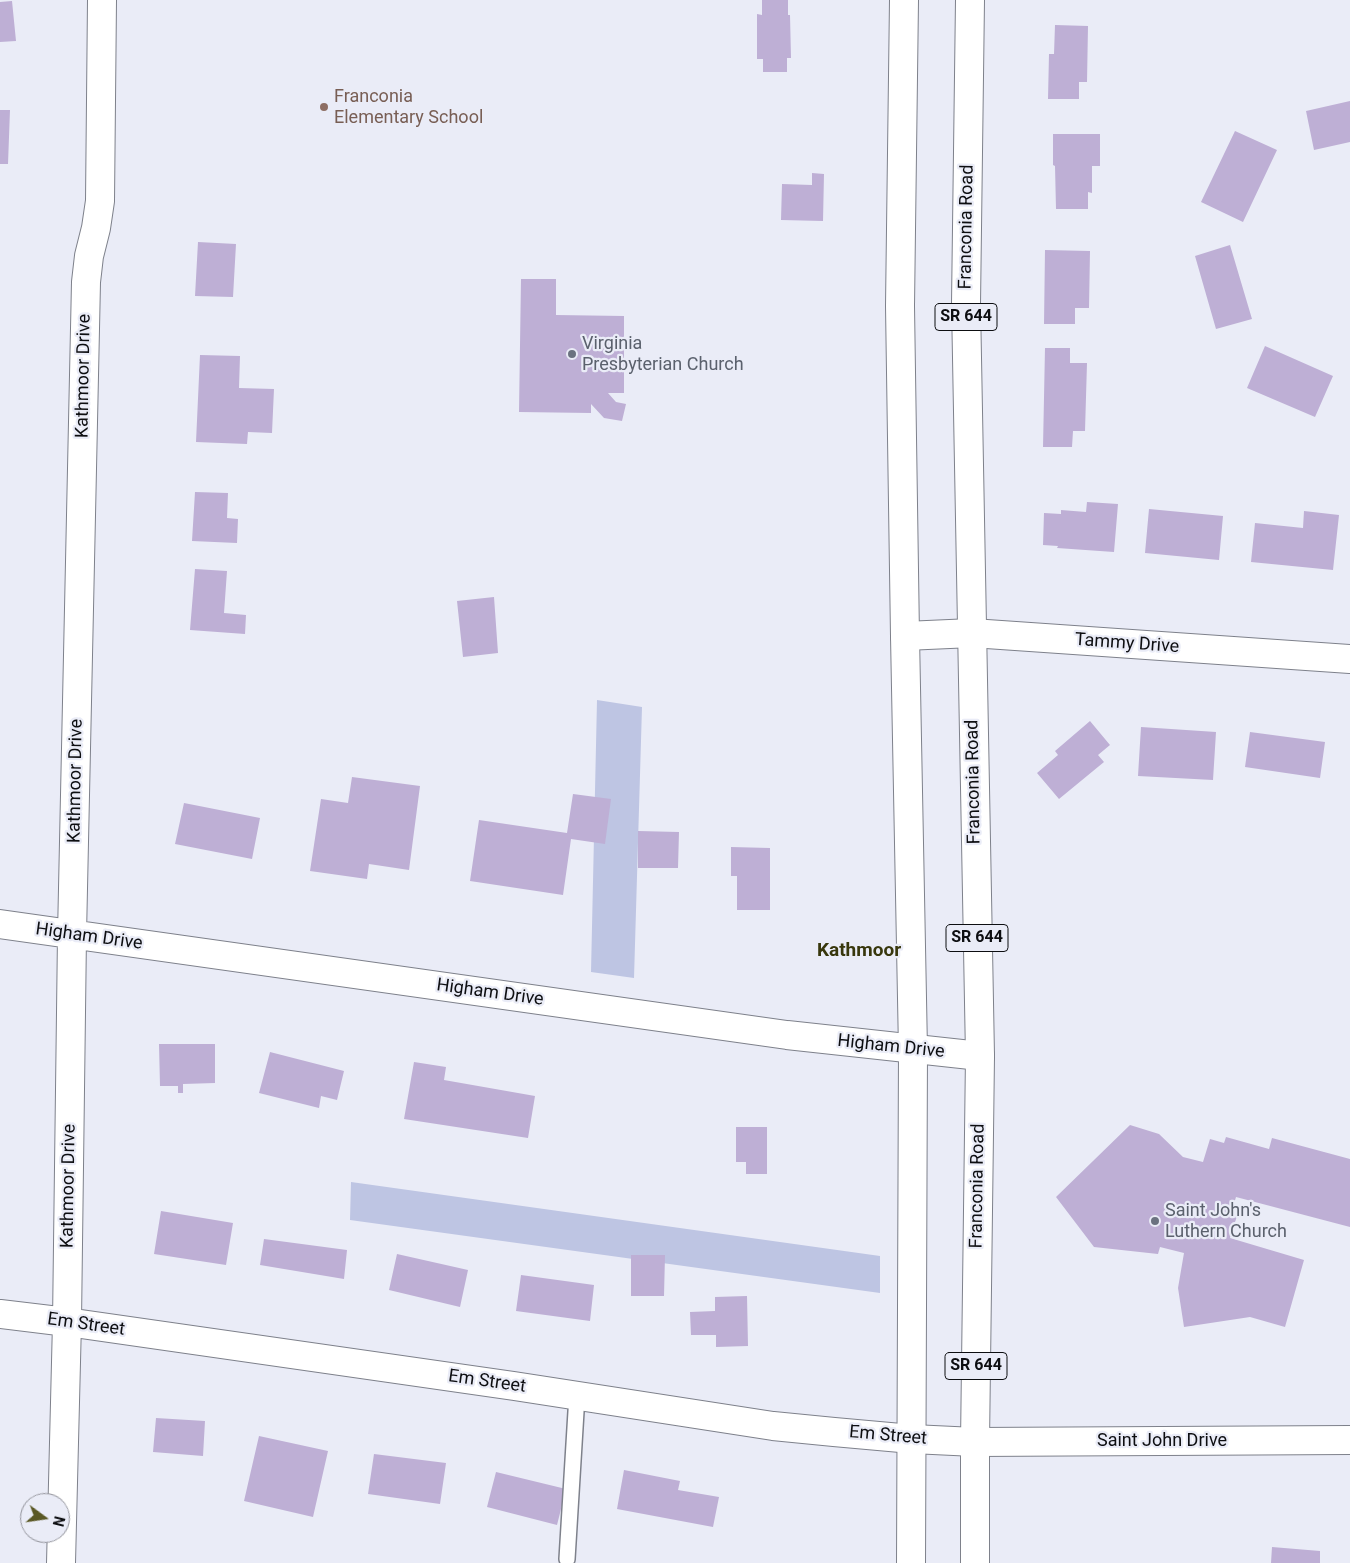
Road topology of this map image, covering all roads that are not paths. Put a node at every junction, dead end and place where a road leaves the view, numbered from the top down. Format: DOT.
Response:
graph roads {
  1 [pos="102,0"];
  2 [pos="904,0"];
  3 [pos="970,0"];
  4 [pos="972,633"];
  5 [pos="905,636"];
  6 [pos="1350,658"];
  7 [pos="0,924"];
  8 [pos="72,935"];
  9 [pos="914,1050"];
  10 [pos="980,1056"];
  11 [pos="0,1314"];
  12 [pos="67,1322"];
  13 [pos="577,1395"];
  14 [pos="912,1439"];
  15 [pos="1350,1440"];
  16 [pos="975,1442"];
  17 [pos="567,1559"];
  18 [pos="61,1563"];
  19 [pos="911,1563"];
  20 [pos="975,1563"];
  1 -- 8 [label="street, Kathmoor Drive"];
  2 -- 5 [label="street"];
  3 -- 4 [label="street, Franconia Road / SR 644"];
  4 -- 5 [label="street, Tammy Drive"];
  4 -- 6 [label="street, Tammy Drive"];
  4 -- 10 [label="street, Franconia Road / SR 644"];
  5 -- 9 [label="street"];
  7 -- 8 [label="street, Higham Drive"];
  8 -- 9 [label="street, Higham Drive"];
  8 -- 12 [label="street, Kathmoor Drive"];
  9 -- 10 [label="street, Higham Drive"];
  9 -- 14 [label="street"];
  10 -- 16 [label="street, Franconia Road / SR 644"];
  11 -- 12 [label="street, Em Street"];
  12 -- 13 [label="street, Em Street"];
  12 -- 18 [label="street, Kathmoor Drive"];
  13 -- 14 [label="street, Em Street"];
  13 -- 17 [label="lane"];
  14 -- 16 [label="street, Em Street"];
  14 -- 19 [label="street"];
  15 -- 16 [label="street, Saint John Drive"];
  16 -- 20 [label="street, Franconia Road / SR 644"];
}
